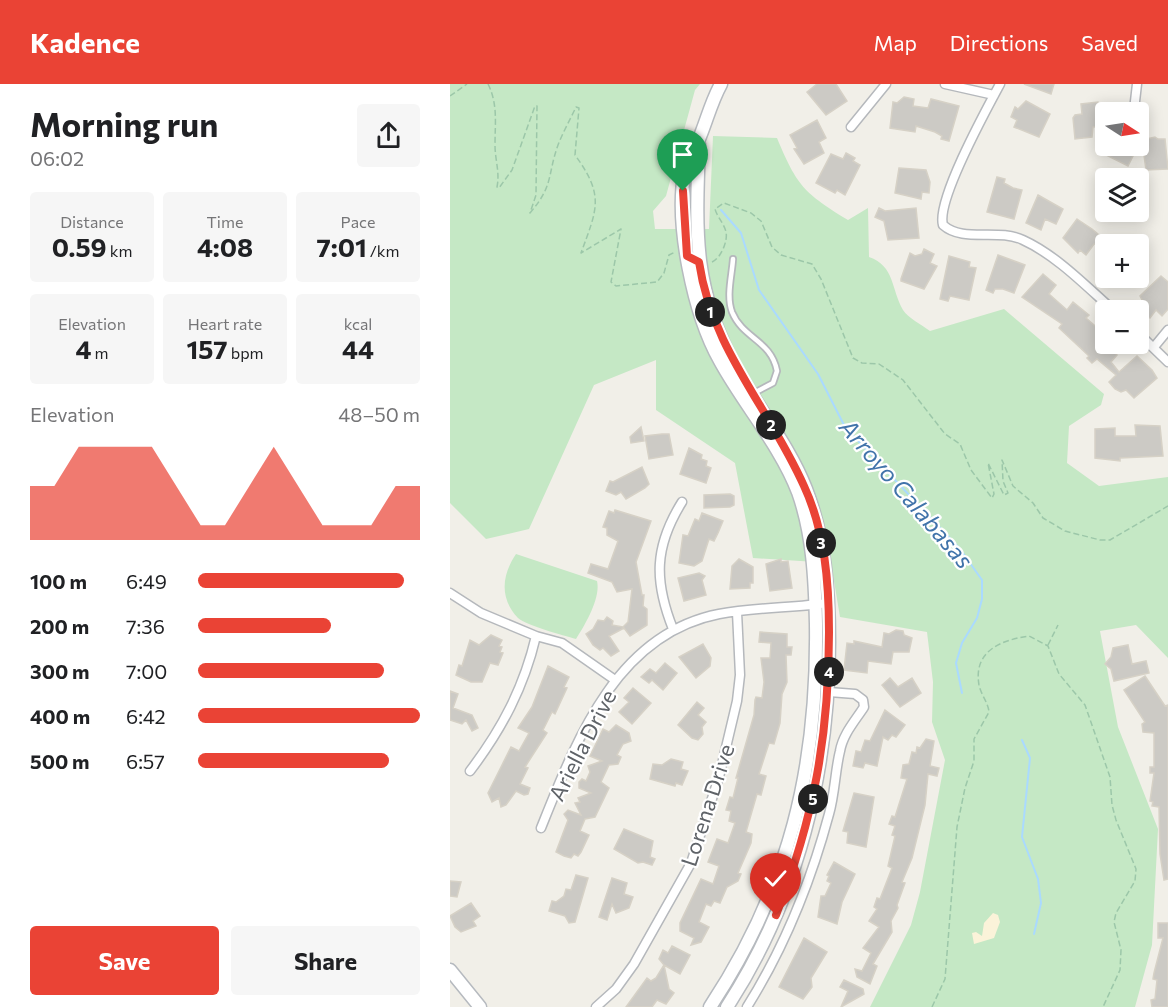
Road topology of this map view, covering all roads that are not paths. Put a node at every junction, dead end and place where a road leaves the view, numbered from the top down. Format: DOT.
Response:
graph roads {
  1 [pos="722,84"];
  2 [pos="886,84"];
  3 [pos="945,84"];
  4 [pos="1000,84"];
  5 [pos="1137,84"];
  6 [pos="994,95"];
  7 [pos="1135,102"];
  8 [pos="851,127"];
  9 [pos="699,140"];
  10 [pos="683,191"];
  11 [pos="697,192"];
  12 [pos="690,229"];
  13 [pos="733,259"];
  14 [pos="1101,300"];
  15 [pos="1168,330"];
  16 [pos="1149,343"];
  17 [pos="1154,347"];
  18 [pos="1168,362"];
  19 [pos="752,394"];
  20 [pos="682,502"];
  21 [pos="450,593"];
  22 [pos="822,604"];
  23 [pos="737,612"];
  24 [pos="673,629"];
  25 [pos="536,636"];
  26 [pos="615,680"];
  27 [pos="823,691"];
  28 [pos="470,771"];
  29 [pos="541,828"];
  30 [pos="450,970"];
  31 [pos="480,1007"];
  32 [pos="596,1007"];
  33 [pos="710,1007"];
  34 [pos="727,1007"];
  35 [pos="747,1007"];
  1 -- 9 [label="street"];
  2 -- 8 [label="street"];
  3 -- 6 [label="street"];
  4 -- 6 [label="street"];
  5 -- 7 [label="street"];
  6 -- 14 [label="street"];
  9 -- 10 [label="street"];
  9 -- 11 [label="street"];
  10 -- 11 [label="street"];
  10 -- 12 [label="street"];
  11 -- 12 [label="street"];
  12 -- 19 [label="street"];
  12 -- 22 [label="street"];
  13 -- 19 [label="lane"];
  15 -- 17 [label="street"];
  16 -- 17 [label="street"];
  17 -- 18 [label="street"];
  19 -- 22 [label="street"];
  20 -- 24 [label="street"];
  21 -- 25 [label="street"];
  22 -- 23 [label="street, Ariella Drive"];
  22 -- 27 [label="street"];
  23 -- 24 [label="street, Ariella Drive"];
  23 -- 32 [label="street, Lorena Drive"];
  24 -- 26 [label="street, Ariella Drive"];
  25 -- 26 [label="street"];
  25 -- 28 [label="street"];
  26 -- 29 [label="street, Ariella Drive"];
  27 -- 33 [label="street"];
  27 -- 34 [label="street"];
  27 -- 35 [label="street"];
  30 -- 31 [label="street"];
}
